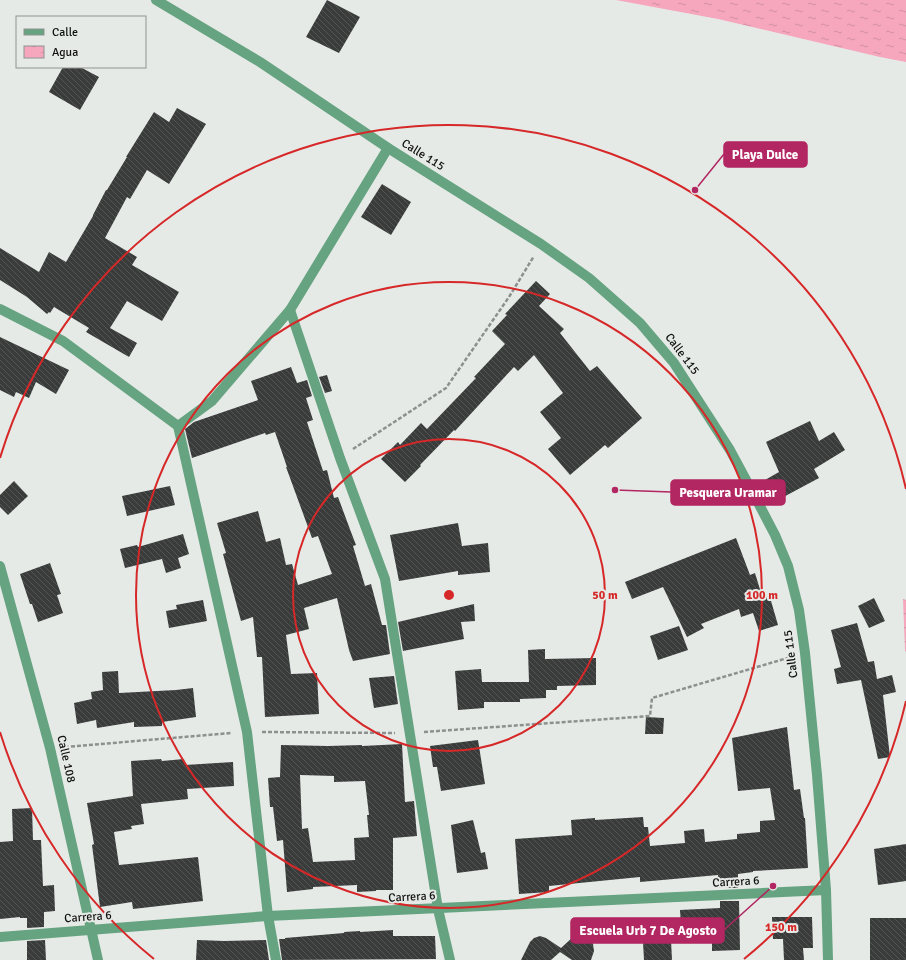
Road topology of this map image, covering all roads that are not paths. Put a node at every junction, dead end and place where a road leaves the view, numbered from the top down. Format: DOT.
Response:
graph roads {
  1 [pos="156,0"];
  2 [pos="388,148"];
  3 [pos="0,309"];
  4 [pos="290,310"];
  5 [pos="178,426"];
  6 [pos="0,566"];
  7 [pos="826,890"];
  8 [pos="438,909"];
  9 [pos="268,916"];
  10 [pos="92,930"];
  11 [pos="0,937"];
  12 [pos="98,960"];
  13 [pos="276,960"];
  14 [pos="450,960"];
  15 [pos="828,960"];
  1 -- 2 [label="street, Calle 115"];
  2 -- 4 [label="street"];
  2 -- 7 [label="street, Calle 115"];
  3 -- 5 [label="street"];
  4 -- 5 [label="street"];
  4 -- 8 [label="street"];
  5 -- 9 [label="street"];
  6 -- 10 [label="street, Calle 108"];
  7 -- 8 [label="street, Carrera 6"];
  7 -- 15 [label="street, Calle 115"];
  8 -- 9 [label="street, Carrera 6"];
  8 -- 14 [label="street"];
  9 -- 10 [label="street, Carrera 6"];
  9 -- 13 [label="street"];
  10 -- 11 [label="street, Carrera 6"];
  10 -- 12 [label="street, Calle 108"];
}
